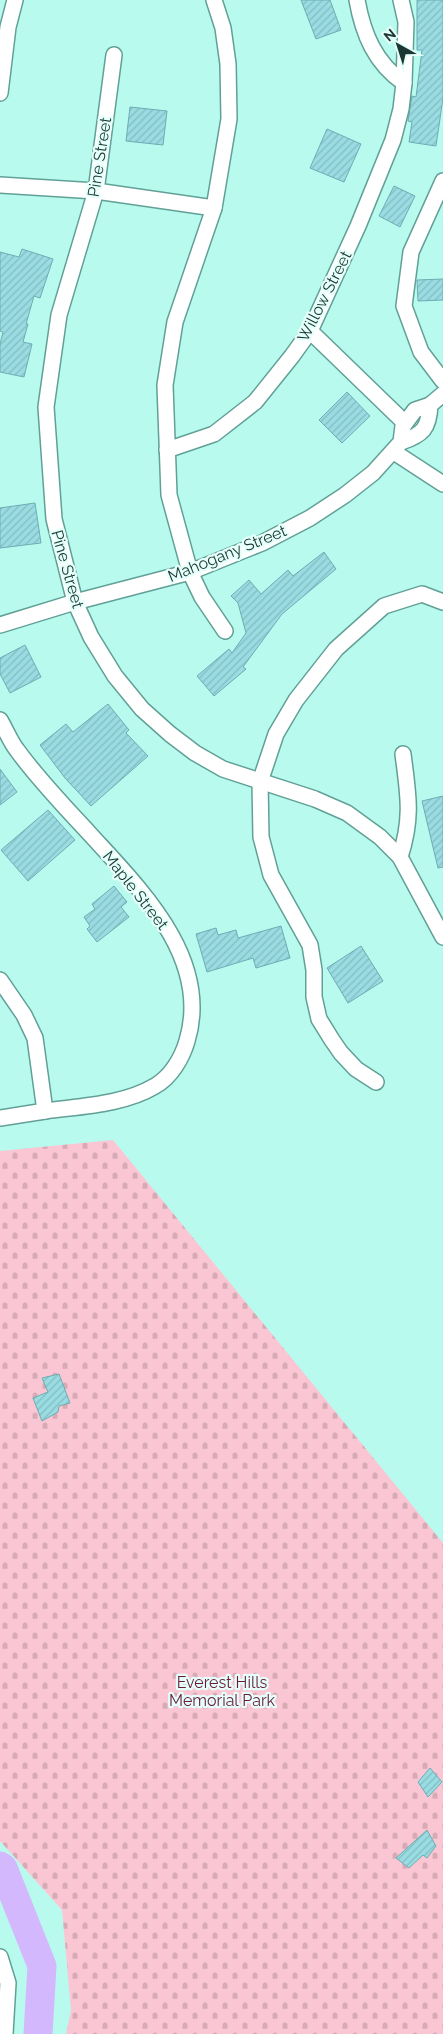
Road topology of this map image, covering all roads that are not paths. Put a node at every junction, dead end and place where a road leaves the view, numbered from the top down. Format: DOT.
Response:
graph roads {
  1 [pos="15,0"];
  2 [pos="214,0"];
  3 [pos="357,0"];
  4 [pos="402,0"];
  5 [pos="114,55"];
  6 [pos="404,83"];
  7 [pos="0,93"];
  8 [pos="443,181"];
  9 [pos="0,185"];
  10 [pos="96,191"];
  11 [pos="214,208"];
  12 [pos="310,330"];
  13 [pos="443,380"];
  14 [pos="443,394"];
  15 [pos="430,405"];
  16 [pos="405,423"];
  17 [pos="397,447"];
  18 [pos="166,450"];
  19 [pos="443,484"];
  20 [pos="190,572"];
  21 [pos="75,602"];
  22 [pos="443,602"];
  23 [pos="0,625"];
  24 [pos="225,631"];
  25 [pos="0,720"];
  26 [pos="403,754"];
  27 [pos="260,782"];
  28 [pos="400,857"];
  29 [pos="443,937"];
  30 [pos="0,980"];
  31 [pos="376,1082"];
  32 [pos="45,1111"];
  33 [pos="0,1118"];
  34 [pos="0,1957"];
  35 [pos="5,2034"];
  1 -- 7 [label="street"];
  2 -- 11 [label="street"];
  3 -- 6 [label="street"];
  4 -- 6 [label="street, Willow Street"];
  5 -- 10 [label="street, Pine Street"];
  6 -- 12 [label="street, Willow Street"];
  8 -- 13 [label="street"];
  9 -- 10 [label="street"];
  10 -- 11 [label="street"];
  10 -- 21 [label="street, Pine Street"];
  11 -- 18 [label="street"];
  12 -- 16 [label="street"];
  12 -- 18 [label="street, Willow Street"];
  14 -- 15 [label="street"];
  15 -- 16 [label="street"];
  15 -- 17 [label="street, Mahogany Street"];
  16 -- 17 [label="street"];
  17 -- 19 [label="street"];
  17 -- 20 [label="street, Mahogany Street"];
  18 -- 20 [label="street"];
  20 -- 21 [label="street, Mahogany Street"];
  20 -- 24 [label="street"];
  21 -- 23 [label="street, Mahogany Street"];
  21 -- 27 [label="street, Pine Street"];
  22 -- 27 [label="street"];
  25 -- 32 [label="street, Maple Street"];
  26 -- 28 [label="street"];
  27 -- 28 [label="street, Pine Street"];
  27 -- 31 [label="street"];
  28 -- 29 [label="street, Pine Street"];
  30 -- 32 [label="street"];
  32 -- 33 [label="street, Maple Street"];
  34 -- 35 [label="street"];
}
